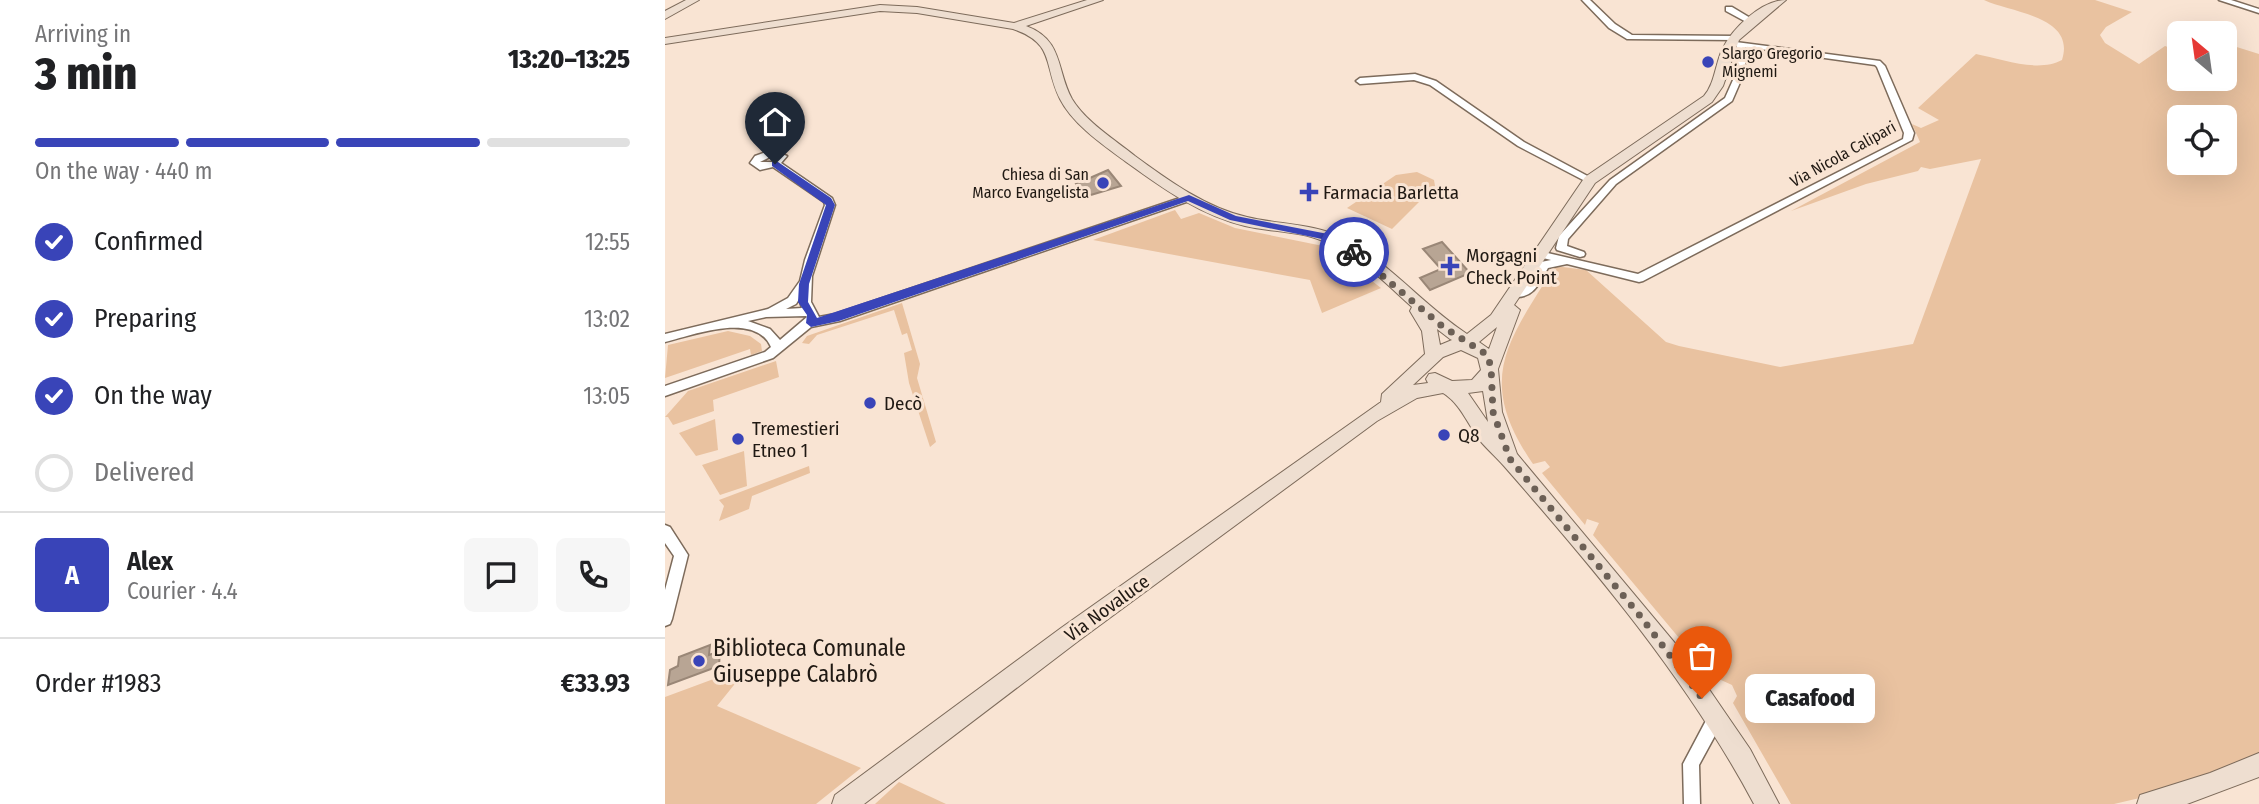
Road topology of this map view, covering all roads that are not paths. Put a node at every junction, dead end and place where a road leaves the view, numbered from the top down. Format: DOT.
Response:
graph roads {
  1 [pos="694,0"];
  2 [pos="1098,0"];
  3 [pos="1586,0"];
  4 [pos="1781,0"];
  5 [pos="2223,0"];
  6 [pos="1729,9"];
  7 [pos="2259,11"];
  8 [pos="665,16"];
  9 [pos="1753,22"];
  10 [pos="1015,26"];
  11 [pos="665,41"];
  12 [pos="1736,42"];
  13 [pos="1360,82"];
  14 [pos="775,164"];
  15 [pos="1590,180"];
  16 [pos="1189,198"];
  17 [pos="1557,236"];
  18 [pos="1539,254"];
  19 [pos="1584,263"];
  20 [pos="1612,269"];
  21 [pos="804,284"];
  22 [pos="1521,286"];
  23 [pos="1412,302"];
  24 [pos="766,313"];
  25 [pos="815,319"];
  26 [pos="1497,319"];
  27 [pos="1442,326"];
  28 [pos="710,327"];
  29 [pos="665,338"];
  30 [pos="1466,344"];
  31 [pos="778,349"];
  32 [pos="1434,358"];
  33 [pos="1490,369"];
  34 [pos="1448,387"];
  35 [pos="665,391"];
  36 [pos="1371,416"];
  37 [pos="1510,459"];
  38 [pos="665,531"];
  39 [pos="665,619"];
  40 [pos="1716,719"];
  41 [pos="2259,765"];
  42 [pos="845,804"];
  43 [pos="1692,804"];
  44 [pos="1767,804"];
  45 [pos="2149,804"];
  1 -- 8 [label="main road"];
  2 -- 10 [label="main road"];
  3 -- 12 [label="street"];
  4 -- 9 [label="main road"];
  5 -- 7 [label="street"];
  6 -- 9 [label="street"];
  9 -- 12 [label="main road"];
  10 -- 11 [label="main road"];
  10 -- 16 [label="main road"];
  12 -- 15 [label="main road"];
  12 -- 17 [label="street"];
  12 -- 20 [label="street, Via Nicola Calipari"];
  13 -- 15 [label="street"];
  14 -- 21 [label="street"];
  15 -- 17 [label="main road"];
  16 -- 23 [label="main road"];
  16 -- 25 [label="street"];
  17 -- 18 [label="main road"];
  17 -- 20 [label="street"];
  18 -- 19 [label="street"];
  18 -- 22 [label="main road"];
  19 -- 20 [label="street, Via Nicola Calipari"];
  19 -- 22 [label="street"];
  21 -- 24 [label="street"];
  21 -- 25 [label="street"];
  22 -- 26 [label="main road"];
  22 -- 33 [label="main road"];
  23 -- 27 [label="main road"];
  23 -- 32 [label="main road"];
  24 -- 25 [label="street"];
  24 -- 28 [label="street"];
  25 -- 31 [label="street"];
  26 -- 27 [label="main road"];
  26 -- 30 [label="main road"];
  27 -- 30 [label="main road"];
  28 -- 29 [label="street"];
  28 -- 31 [label="street"];
  30 -- 32 [label="main road"];
  30 -- 33 [label="main road"];
  31 -- 35 [label="street"];
  32 -- 34 [label="main road"];
  32 -- 36 [label="main road"];
  33 -- 34 [label="main road"];
  33 -- 37 [label="main road"];
  34 -- 36 [label="main road"];
  34 -- 37 [label="main road"];
  36 -- 42 [label="main road, Via Novaluce"];
  37 -- 40 [label="main road"];
  38 -- 39 [label="street"];
  40 -- 43 [label="street"];
  40 -- 44 [label="main road"];
  41 -- 45 [label="main road"];
}
